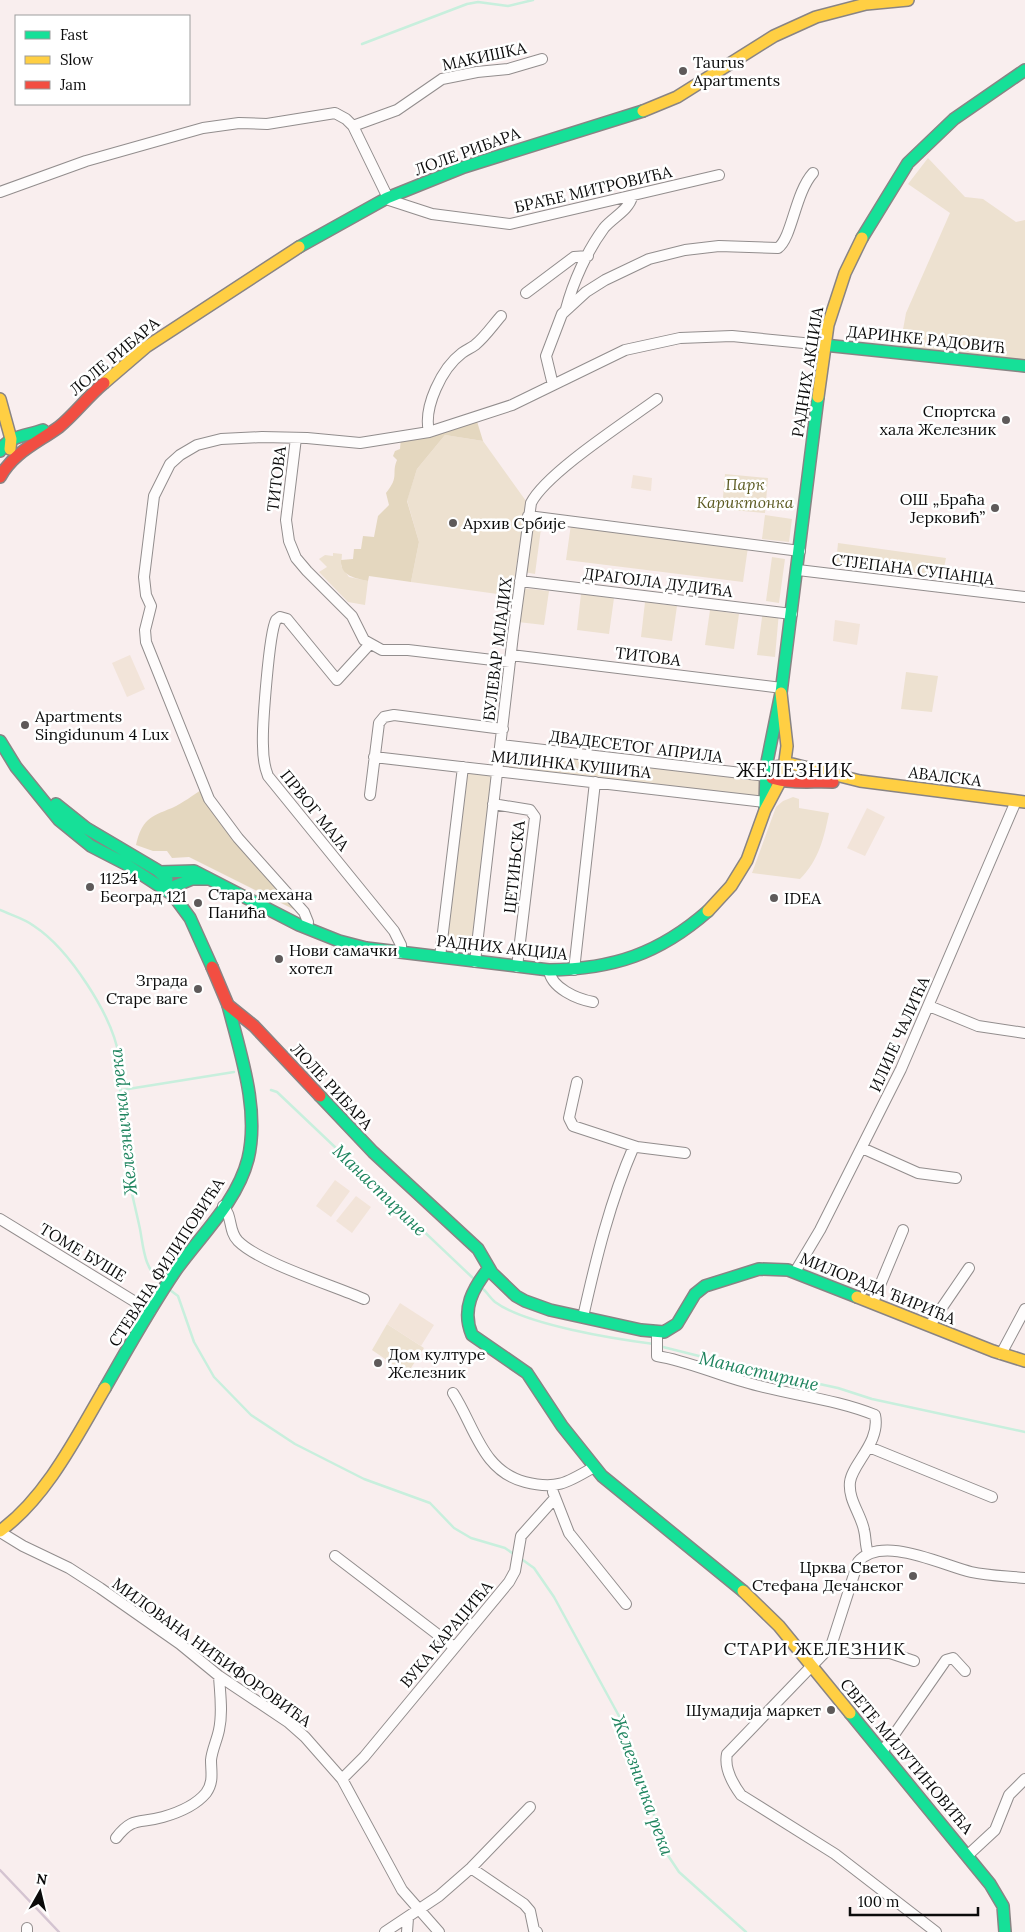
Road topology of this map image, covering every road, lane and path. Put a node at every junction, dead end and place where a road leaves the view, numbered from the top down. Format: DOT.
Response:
graph roads {
  1 [pos="908,0"];
  2 [pos="542,59"];
  3 [pos="1025,70"];
  4 [pos="353,126"];
  5 [pos="812,173"];
  6 [pos="719,175"];
  7 [pos="0,192"];
  8 [pos="632,197"];
  9 [pos="387,198"];
  10 [pos="588,256"];
  11 [pos="526,293"];
  12 [pos="566,309"];
  13 [pos="501,316"];
  14 [pos="824,345"];
  15 [pos="1025,366"];
  16 [pos="553,385"];
  17 [pos="0,399"];
  18 [pos="657,399"];
  19 [pos="430,432"];
  20 [pos="296,438"];
  21 [pos="7,447"];
  22 [pos="0,476"];
  23 [pos="528,516"];
  24 [pos="800,551"];
  25 [pos="798,570"];
  26 [pos="520,581"];
  27 [pos="1025,597"];
  28 [pos="792,614"];
  29 [pos="369,645"];
  30 [pos="510,658"];
  31 [pos="781,690"];
  32 [pos="785,726"];
  33 [pos="503,729"];
  34 [pos="0,741"];
  35 [pos="501,745"];
  36 [pos="374,757"];
  37 [pos="786,764"];
  38 [pos="463,767"];
  39 [pos="498,771"];
  40 [pos="819,771"];
  41 [pos="767,775"];
  42 [pos="860,781"];
  43 [pos="595,782"];
  44 [pos="781,782"];
  45 [pos="34,788"];
  46 [pos="370,795"];
  47 [pos="1021,802"];
  48 [pos="493,804"];
  49 [pos="765,805"];
  50 [pos="172,886"];
  51 [pos="307,928"];
  52 [pos="402,953"];
  53 [pos="440,957"];
  54 [pos="475,962"];
  55 [pos="517,966"];
  56 [pos="549,970"];
  57 [pos="574,970"];
  58 [pos="593,1002"];
  59 [pos="228,1005"];
  60 [pos="928,1006"];
  61 [pos="1025,1033"];
  62 [pos="577,1082"];
  63 [pos="634,1146"];
  64 [pos="862,1148"];
  65 [pos="684,1153"];
  66 [pos="956,1178"];
  67 [pos="223,1206"];
  68 [pos="0,1219"];
  69 [pos="903,1230"];
  70 [pos="489,1268"];
  71 [pos="969,1268"];
  72 [pos="795,1272"];
  73 [pos="364,1299"];
  74 [pos="874,1302"];
  75 [pos="1025,1309"];
  76 [pos="150,1311"];
  77 [pos="583,1317"];
  78 [pos="930,1325"];
  79 [pos="657,1336"];
  80 [pos="1000,1354"];
  81 [pos="1025,1361"];
  82 [pos="453,1393"];
  83 [pos="869,1447"];
  84 [pos="594,1468"];
  85 [pos="552,1486"];
  86 [pos="992,1496"];
  87 [pos="554,1498"];
  88 [pos="0,1532"];
  89 [pos="868,1553"];
  90 [pos="335,1556"];
  91 [pos="1025,1578"];
  92 [pos="626,1604"];
  93 [pos="831,1646"];
  94 [pos="454,1647"];
  95 [pos="914,1662"];
  96 [pos="812,1666"];
  97 [pos="965,1671"];
  98 [pos="219,1676"];
  99 [pos="882,1752"];
  100 [pos="342,1779"];
  101 [pos="1025,1779"];
  102 [pos="530,1807"];
  103 [pos="116,1838"];
  104 [pos="968,1855"];
  105 [pos="471,1868"];
  106 [pos="419,1910"];
  107 [pos="408,1918"];
  108 [pos="385,1932"];
  109 [pos="407,1932"];
  110 [pos="439,1932"];
  111 [pos="538,1932"];
  112 [pos="936,1932"];
  113 [pos="1006,1932"];
  1 -- 9 [label="main road, ЛОЛЕ РИБАРА"];
  2 -- 4 [label="street, МАКИШКА"];
  3 -- 14 [label="main road, РАДНИХ АКЦИЈА"];
  4 -- 7 [label="street"];
  4 -- 9 [label="street"];
  5 -- 12 [label="street"];
  6 -- 8 [label="street, БРАЋЕ МИТРОВИЋА"];
  8 -- 9 [label="street, БРАЋЕ МИТРОВИЋА"];
  8 -- 10 [label="street"];
  9 -- 21 [label="main road, ЛОЛЕ РИБАРА"];
  10 -- 11 [label="street"];
  10 -- 12 [label="street"];
  12 -- 16 [label="street"];
  13 -- 19 [label="street"];
  14 -- 15 [label="main road, ДАРИНКЕ РАДОВИЋ"];
  14 -- 16 [label="street"];
  14 -- 24 [label="main road, РАДНИХ АКЦИЈА"];
  16 -- 19 [label="street"];
  17 -- 21 [label="main road"];
  18 -- 23 [label="street, БУЛЕВАР МЛАДИХ"];
  19 -- 20 [label="street"];
  20 -- 29 [label="street, ТИТОВА"];
  20 -- 51 [label="street"];
  21 -- 22 [label="main road, ЛОЛЕ РИБАРА"];
  23 -- 24 [label="street"];
  23 -- 26 [label="street, БУЛЕВАР МЛАДИХ"];
  24 -- 25 [label="main road, РАДНИХ АКЦИЈА"];
  25 -- 27 [label="street, СТЈЕПАНА СУПАНЦА"];
  25 -- 28 [label="main road, РАДНИХ АКЦИЈА"];
  26 -- 28 [label="street, ДРАГОЈЛА ДУДИЋА"];
  26 -- 30 [label="street, БУЛЕВАР МЛАДИХ"];
  28 -- 31 [label="main road, РАДНИХ АКЦИЈА"];
  29 -- 30 [label="street, ТИТОВА"];
  29 -- 52 [label="street, ПРВОГ МАЈА"];
  30 -- 31 [label="street, ТИТОВА"];
  30 -- 33 [label="street, БУЛЕВАР МЛАДИХ"];
  31 -- 32 [label="main road, РАДНИХ АКЦИЈА"];
  31 -- 41 [label="main road, РАДНИХ АКЦИЈА"];
  32 -- 37 [label="main road, РАДНИХ АКЦИЈА"];
  32 -- 40 [label="main road"];
  33 -- 35 [label="street, БУЛЕВАР МЛАДИХ"];
  33 -- 36 [label="street"];
  34 -- 45 [label="main road, ЛОЛЕ РИБАРА"];
  35 -- 39 [label="street, БУЛЕВАР МЛАДИХ"];
  35 -- 41 [label="street, ДВАДЕСЕТОГ АПРИЛА"];
  36 -- 38 [label="street, МИЛИНКА КУШИЋА"];
  36 -- 46 [label="street"];
  37 -- 40 [label="main road, АВАЛСКА"];
  37 -- 41 [label="main road"];
  37 -- 44 [label="main road, РАДНИХ АКЦИЈА"];
  38 -- 39 [label="street, МИЛИНКА КУШИЋА"];
  38 -- 53 [label="street"];
  39 -- 43 [label="street, МИЛИНКА КУШИЋА"];
  39 -- 48 [label="street, БУЛЕВАР МЛАДИХ"];
  40 -- 42 [label="main road, АВАЛСКА"];
  41 -- 44 [label="main road"];
  41 -- 49 [label="main road, РАДНИХ АКЦИЈА"];
  42 -- 44 [label="main road, АВАЛСКА"];
  42 -- 47 [label="main road, АВАЛСКА"];
  43 -- 49 [label="street, МИЛИНКА КУШИЋА"];
  43 -- 57 [label="street"];
  44 -- 49 [label="main road, РАДНИХ АКЦИЈА"];
  45 -- 50 [label="main road, РАДНИХ АКЦИЈА"];
  45 -- 50 [label="main road, ЛОЛЕ РИБАРА"];
  47 -- 60 [label="street, ИЛИЈЕ ЧАЛИЋА"];
  48 -- 54 [label="street, БУЛЕВАР МЛАДИХ"];
  48 -- 55 [label="street, ЦЕТИЊСКА"];
  49 -- 57 [label="main road, РАДНИХ АКЦИЈА"];
  50 -- 51 [label="main road, РАДНИХ АКЦИЈА"];
  50 -- 59 [label="main road, ЛОЛЕ РИБАРА"];
  51 -- 52 [label="main road, РАДНИХ АКЦИЈА"];
  52 -- 53 [label="main road, РАДНИХ АКЦИЈА"];
  53 -- 54 [label="main road, РАДНИХ АКЦИЈА"];
  54 -- 55 [label="main road, РАДНИХ АКЦИЈА"];
  55 -- 56 [label="main road, РАДНИХ АКЦИЈА"];
  56 -- 57 [label="main road, РАДНИХ АКЦИЈА"];
  56 -- 58 [label="street"];
  59 -- 67 [label="main road, СТЕВАНА ФИЛИПОВИЋА"];
  59 -- 70 [label="main road, ЛОЛЕ РИБАРА"];
  60 -- 61 [label="street"];
  60 -- 64 [label="street, ИЛИЈЕ ЧАЛИЋА"];
  62 -- 63 [label="street"];
  63 -- 65 [label="street"];
  63 -- 77 [label="street"];
  64 -- 66 [label="street"];
  64 -- 72 [label="street, ИЛИЈЕ ЧАЛИЋА"];
  67 -- 73 [label="street"];
  67 -- 76 [label="main road, СТЕВАНА ФИЛИПОВИЋА"];
  68 -- 76 [label="street, ТОМЕ БУШЕ"];
  69 -- 74 [label="street"];
  70 -- 77 [label="main road"];
  70 -- 84 [label="main road, СВЕТЕ МИЛУТИНОВИЋА"];
  71 -- 78 [label="street"];
  72 -- 74 [label="main road, МИЛОРАДА ЋИРИЋА"];
  72 -- 79 [label="main road, МИЛОРАДА ЋИРИЋА"];
  74 -- 78 [label="main road, МИЛОРАДА ЋИРИЋА"];
  75 -- 80 [label="street"];
  76 -- 88 [label="main road, СТЕВАНА ФИЛИПОВИЋА"];
  77 -- 79 [label="main road"];
  78 -- 80 [label="main road, МИЛОРАДА ЋИРИЋА"];
  79 -- 83 [label="street"];
  80 -- 81 [label="main road, МИЛОРАДА ЋИРИЋА"];
  82 -- 85 [label="street"];
  83 -- 86 [label="street"];
  83 -- 89 [label="street"];
  84 -- 85 [label="street"];
  84 -- 96 [label="main road, СВЕТЕ МИЛУТИНОВИЋА"];
  85 -- 87 [label="street"];
  87 -- 92 [label="street"];
  87 -- 94 [label="street, ВУКА КАРАЏИЋА"];
  88 -- 98 [label="street, МИЛОВАНА НИЋИФОРОВИЋА"];
  89 -- 91 [label="street"];
  89 -- 93 [label="street"];
  90 -- 94 [label="street"];
  93 -- 95 [label="street"];
  93 -- 96 [label="street"];
  94 -- 100 [label="street, ВУКА КАРАЏИЋА"];
  96 -- 99 [label="main road, СВЕТЕ МИЛУТИНОВИЋА"];
  96 -- 112 [label="street"];
  97 -- 99 [label="street"];
  98 -- 100 [label="street, МИЛОВАНА НИЋИФОРОВИЋА"];
  98 -- 103 [label="street"];
  99 -- 104 [label="main road, СВЕТЕ МИЛУТИНОВИЋА"];
  100 -- 106 [label="street, МИЛОВАНА НИЋИФОРОВИЋА"];
  101 -- 104 [label="street"];
  102 -- 105 [label="street"];
  104 -- 113 [label="main road, СВЕТЕ МИЛУТИНОВИЋА"];
  105 -- 106 [label="street"];
  105 -- 111 [label="street"];
  106 -- 107 [label="street"];
  106 -- 110 [label="street, МИЛОВАНА НИЋИФОРОВИЋА"];
  107 -- 108 [label="street"];
  107 -- 109 [label="street"];
}
